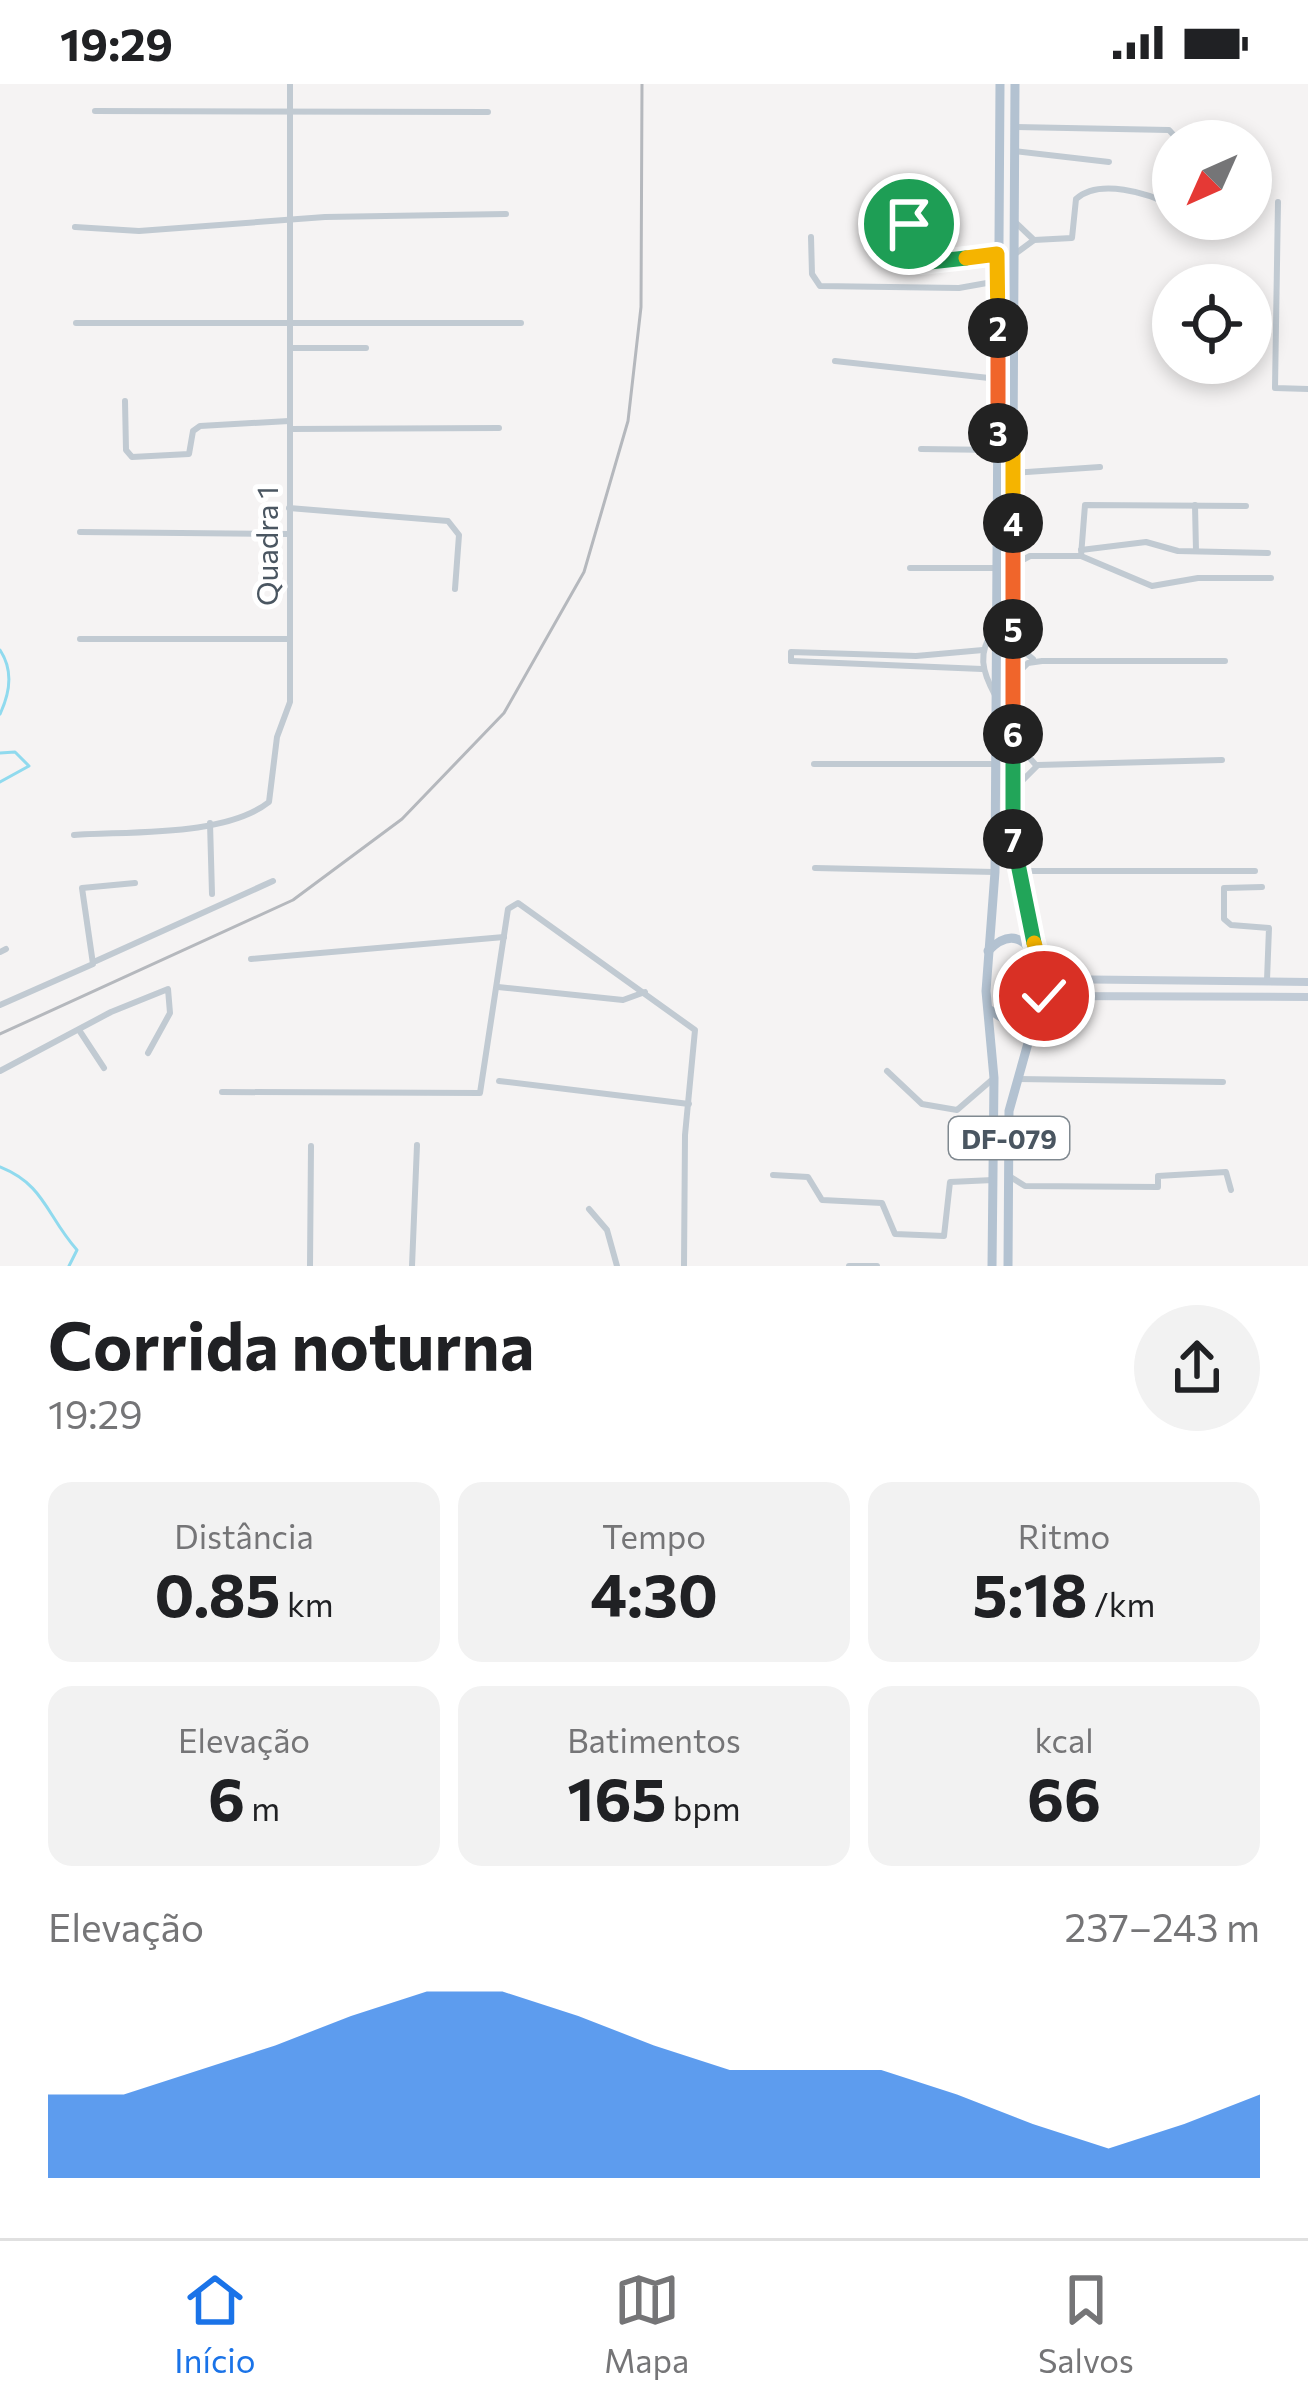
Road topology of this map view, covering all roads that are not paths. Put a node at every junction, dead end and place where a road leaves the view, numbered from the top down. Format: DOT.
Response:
graph roads {
  1 [pos="290,84"];
  2 [pos="1000,84"];
  3 [pos="1015,84"];
  4 [pos="289,110"];
  5 [pos="94,111"];
  6 [pos="488,112"];
  7 [pos="1015,128"];
  8 [pos="1152,130"];
  9 [pos="1014,151"];
  10 [pos="1109,162"];
  11 [pos="1152,200"];
  12 [pos="1278,202"];
  13 [pos="506,214"];
  14 [pos="287,219"];
  15 [pos="898,219"];
  16 [pos="1015,222"];
  17 [pos="75,227"];
  18 [pos="811,238"];
  19 [pos="1034,240"];
  20 [pos="997,254"];
  21 [pos="1014,255"];
  22 [pos="998,281"];
  23 [pos="290,322"];
  24 [pos="76,323"];
  25 [pos="521,323"];
  26 [pos="290,348"];
  27 [pos="366,348"];
  28 [pos="836,362"];
  29 [pos="998,379"];
  30 [pos="1308,389"];
  31 [pos="124,401"];
  32 [pos="290,425"];
  33 [pos="499,428"];
  34 [pos="1013,440"];
  35 [pos="921,449"];
  36 [pos="998,449"];
  37 [pos="1013,458"];
  38 [pos="1100,467"];
  39 [pos="1013,473"];
  40 [pos="1195,505"];
  41 [pos="1246,506"];
  42 [pos="289,508"];
  43 [pos="80,532"];
  44 [pos="289,534"];
  45 [pos="1012,543"];
  46 [pos="1196,551"];
  47 [pos="1081,553"];
  48 [pos="1268,553"];
  49 [pos="1030,556"];
  50 [pos="1014,566"];
  51 [pos="910,568"];
  52 [pos="996,568"];
  53 [pos="1271,578"];
  54 [pos="454,590"];
  55 [pos="996,627"];
  56 [pos="80,638"];
  57 [pos="289,639"];
  58 [pos="1013,642"];
  59 [pos="983,650"];
  60 [pos="950,654"];
  61 [pos="863,659"];
  62 [pos="916,660"];
  63 [pos="1042,661"];
  64 [pos="1225,662"];
  65 [pos="951,665"];
  66 [pos="982,669"];
  67 [pos="1013,678"];
  68 [pos="997,697"];
  69 [pos="1013,739"];
  70 [pos="1222,760"];
  71 [pos="814,764"];
  72 [pos="996,764"];
  73 [pos="1038,765"];
  74 [pos="1012,792"];
  75 [pos="211,823"];
  76 [pos="74,835"];
  77 [pos="814,868"];
  78 [pos="1017,871"];
  79 [pos="1256,871"];
  80 [pos="995,872"];
  81 [pos="273,881"];
  82 [pos="135,883"];
  83 [pos="1262,887"];
  84 [pos="212,894"];
  85 [pos="505,937"];
  86 [pos="988,951"];
  87 [pos="1036,955"];
  88 [pos="250,959"];
  89 [pos="94,962"];
  90 [pos="1046,979"];
  91 [pos="1268,980"];
  92 [pos="1308,982"];
  93 [pos="498,987"];
  94 [pos="645,992"];
  95 [pos="1044,996"];
  96 [pos="1308,997"];
  97 [pos="0,1005"];
  98 [pos="986,1006"];
  99 [pos="1034,1014"];
  100 [pos="79,1030"];
  101 [pos="148,1053"];
  102 [pos="104,1068"];
  103 [pos="0,1071"];
  104 [pos="887,1071"];
  105 [pos="994,1078"];
  106 [pos="1014,1078"];
  107 [pos="499,1081"];
  108 [pos="1223,1082"];
  109 [pos="222,1092"];
  110 [pos="689,1104"];
  111 [pos="417,1145"];
  112 [pos="311,1146"];
  113 [pos="773,1175"];
  114 [pos="1008,1175"];
  115 [pos="993,1180"];
  116 [pos="1025,1186"];
  117 [pos="1231,1190"];
  118 [pos="1010,1198"];
  119 [pos="590,1209"];
  120 [pos="310,1266"];
  121 [pos="412,1266"];
  122 [pos="617,1266"];
  123 [pos="684,1266"];
  124 [pos="849,1266"];
  125 [pos="877,1266"];
  126 [pos="992,1266"];
  127 [pos="1008,1266"];
  1 -- 4 [label="street, Quadra 1"];
  2 -- 20 [label="main road, DF-079"];
  3 -- 7 [label="main road, DF-079"];
  4 -- 5 [label="street"];
  4 -- 6 [label="street"];
  4 -- 14 [label="street, Quadra 1"];
  7 -- 8 [label="street"];
  7 -- 9 [label="main road, DF-079"];
  9 -- 10 [label="street"];
  9 -- 16 [label="main road, DF-079"];
  11 -- 19 [label="street"];
  12 -- 30 [label="street"];
  13 -- 14 [label="street"];
  14 -- 17 [label="street"];
  14 -- 23 [label="street, Quadra 1"];
  15 -- 20 [label="street"];
  16 -- 19 [label="street"];
  16 -- 21 [label="main road, DF-079"];
  18 -- 22 [label="street"];
  19 -- 21 [label="street"];
  20 -- 22 [label="main road, DF-079"];
  21 -- 34 [label="main road, DF-079"];
  22 -- 29 [label="main road, DF-079"];
  23 -- 24 [label="street"];
  23 -- 25 [label="street"];
  23 -- 26 [label="street, Quadra 1"];
  26 -- 27 [label="street"];
  26 -- 32 [label="street, Quadra 1"];
  28 -- 29 [label="street"];
  29 -- 36 [label="main road, DF-079"];
  31 -- 32 [label="street"];
  32 -- 33 [label="street"];
  32 -- 42 [label="street, Quadra 1"];
  34 -- 36 [label="main road"];
  34 -- 37 [label="main road, DF-079"];
  35 -- 36 [label="street"];
  36 -- 37 [label="main road"];
  36 -- 52 [label="main road, DF-079"];
  37 -- 39 [label="main road, DF-079"];
  38 -- 39 [label="street"];
  39 -- 45 [label="main road, DF-079"];
  40 -- 41 [label="street"];
  40 -- 46 [label="street"];
  40 -- 47 [label="street"];
  42 -- 44 [label="street, Quadra 1"];
  42 -- 54 [label="street"];
  43 -- 44 [label="street"];
  44 -- 57 [label="street, Quadra 1"];
  45 -- 49 [label="street"];
  45 -- 50 [label="main road, DF-079"];
  46 -- 47 [label="street"];
  46 -- 48 [label="street"];
  47 -- 49 [label="street"];
  47 -- 53 [label="street"];
  49 -- 50 [label="street"];
  50 -- 58 [label="main road, DF-079"];
  51 -- 52 [label="street"];
  52 -- 55 [label="main road, DF-079"];
  55 -- 59 [label="street"];
  55 -- 68 [label="main road, DF-079"];
  56 -- 57 [label="street"];
  57 -- 75 [label="street, Quadra 1"];
  58 -- 63 [label="street"];
  58 -- 67 [label="main road, DF-079"];
  59 -- 60 [label="street"];
  59 -- 66 [label="street"];
  60 -- 62 [label="street"];
  60 -- 65 [label="street"];
  61 -- 61 [label="street"];
  61 -- 62 [label="street"];
  62 -- 65 [label="street"];
  63 -- 64 [label="street"];
  63 -- 67 [label="street"];
  65 -- 66 [label="street"];
  66 -- 68 [label="street"];
  67 -- 69 [label="main road, DF-079"];
  68 -- 72 [label="main road, DF-079"];
  69 -- 73 [label="street"];
  69 -- 74 [label="main road, DF-079"];
  70 -- 73 [label="street"];
  71 -- 72 [label="street"];
  72 -- 80 [label="main road, DF-079"];
  73 -- 74 [label="street"];
  74 -- 78 [label="main road, DF-079"];
  75 -- 76 [label="street, Quadra 1"];
  75 -- 84 [label="street"];
  77 -- 80 [label="street"];
  78 -- 79 [label="street"];
  78 -- 87 [label="main road, DF-079"];
  80 -- 86 [label="main road, DF-079"];
  81 -- 89 [label="street"];
  82 -- 89 [label="street"];
  83 -- 91 [label="street"];
  85 -- 88 [label="street"];
  85 -- 93 [label="street"];
  85 -- 94 [label="street"];
  86 -- 87 [label="main road"];
  86 -- 98 [label="main road, DF-079"];
  87 -- 90 [label="main road, DF-079"];
  89 -- 97 [label="street"];
  90 -- 91 [label="street"];
  90 -- 95 [label="main road, DF-079"];
  91 -- 92 [label="street"];
  93 -- 94 [label="street"];
  93 -- 109 [label="street"];
  94 -- 110 [label="street"];
  95 -- 96 [label="street"];
  95 -- 99 [label="main road, DF-079"];
  98 -- 99 [label="main road"];
  98 -- 105 [label="main road, DF-079"];
  99 -- 106 [label="main road, DF-079"];
  100 -- 101 [label="street"];
  100 -- 102 [label="street"];
  100 -- 103 [label="street"];
  104 -- 105 [label="street"];
  105 -- 115 [label="main road, DF-079"];
  106 -- 108 [label="street"];
  106 -- 114 [label="main road, DF-079"];
  107 -- 110 [label="street"];
  110 -- 123 [label="street"];
  111 -- 121 [label="street"];
  112 -- 120 [label="street"];
  113 -- 115 [label="street"];
  114 -- 116 [label="street"];
  114 -- 118 [label="main road, DF-079"];
  115 -- 126 [label="main road, DF-079"];
  116 -- 117 [label="street"];
  116 -- 118 [label="street"];
  118 -- 127 [label="main road, DF-079"];
  119 -- 122 [label="street"];
  124 -- 125 [label="street"];
}
